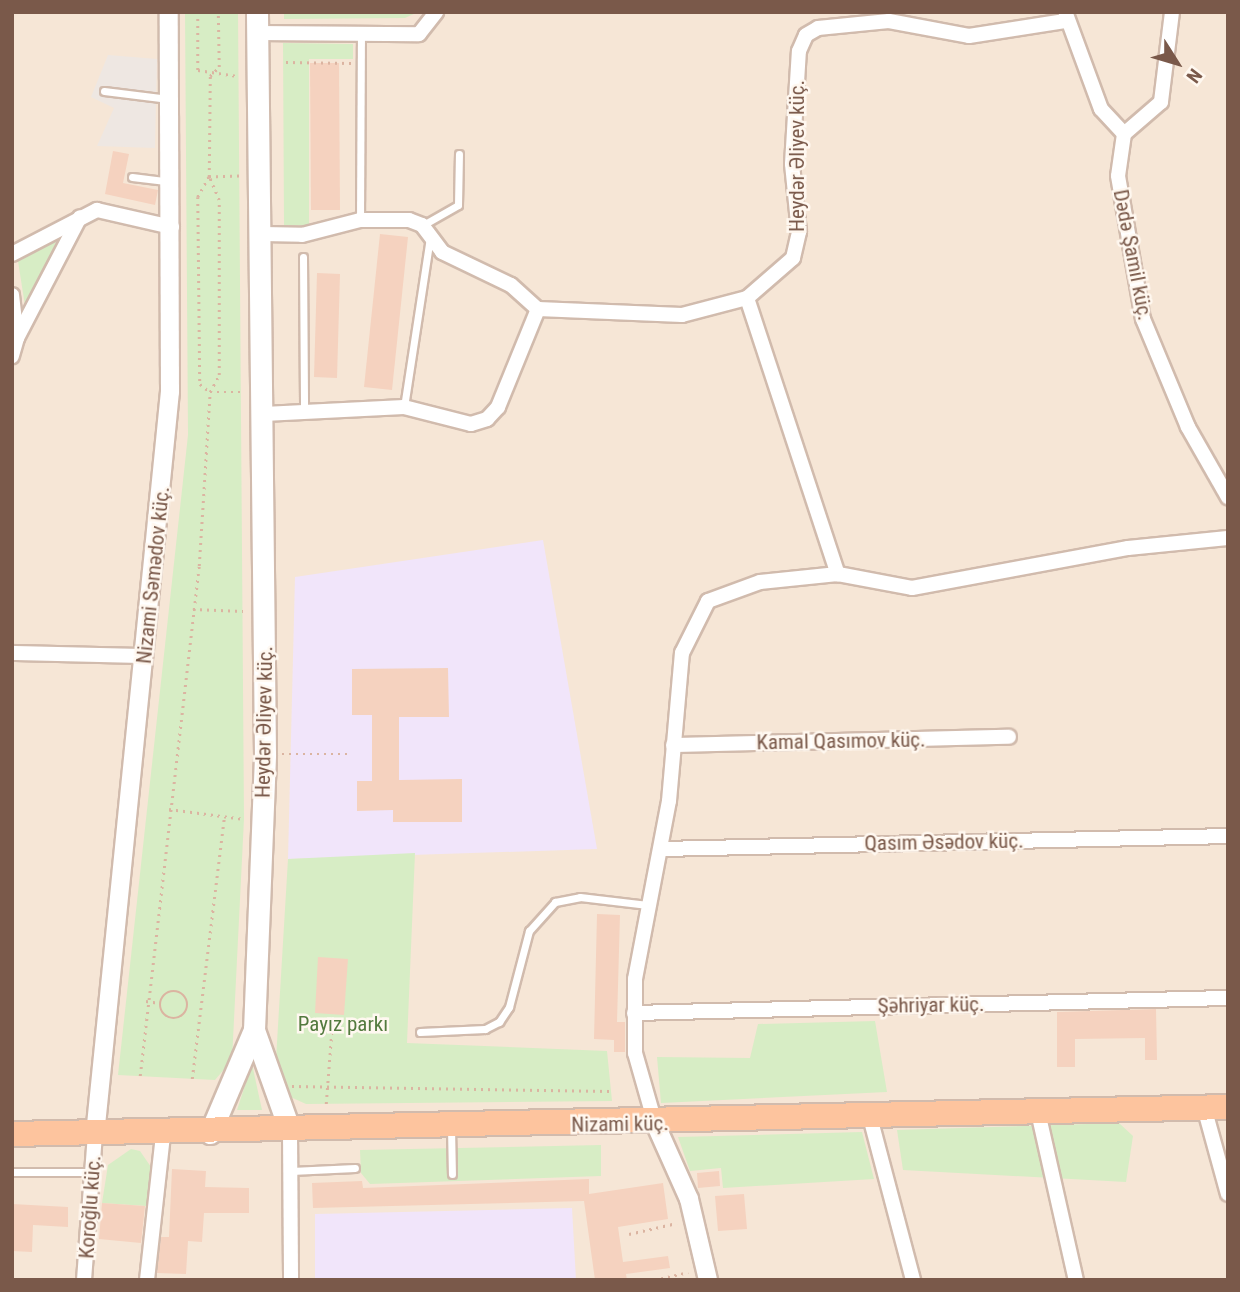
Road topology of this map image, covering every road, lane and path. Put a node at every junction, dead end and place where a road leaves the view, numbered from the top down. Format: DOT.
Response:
graph roads {
  1 [pos="169,12"];
  2 [pos="198,12"];
  3 [pos="218,12"];
  4 [pos="436,12"];
  5 [pos="1172,12"];
  6 [pos="1066,16"];
  7 [pos="257,23"];
  8 [pos="361,35"];
  9 [pos="286,62"];
  10 [pos="361,63"];
  11 [pos="209,76"];
  12 [pos="238,76"];
  13 [pos="104,91"];
  14 [pos="170,99"];
  15 [pos="1124,134"];
  16 [pos="459,154"];
  17 [pos="239,176"];
  18 [pos="132,177"];
  19 [pos="209,177"];
  20 [pos="171,182"];
  21 [pos="81,215"];
  22 [pos="360,220"];
  23 [pos="172,227"];
  24 [pos="426,231"];
  25 [pos="263,234"];
  26 [pos="12,254"];
  27 [pos="303,257"];
  28 [pos="12,295"];
  29 [pos="747,298"];
  30 [pos="538,309"];
  31 [pos="17,338"];
  32 [pos="12,356"];
  33 [pos="210,392"];
  34 [pos="241,392"];
  35 [pos="404,407"];
  36 [pos="304,409"];
  37 [pos="264,414"];
  38 [pos="1228,498"];
  39 [pos="1228,538"];
  40 [pos="838,573"];
  41 [pos="193,609"];
  42 [pos="243,611"];
  43 [pos="12,653"];
  44 [pos="145,656"];
  45 [pos="1009,737"];
  46 [pos="673,745"];
  47 [pos="265,754"];
  48 [pos="348,754"];
  49 [pos="169,809"];
  50 [pos="224,817"];
  51 [pos="244,819"];
  52 [pos="1228,836"];
  53 [pos="661,849"];
  54 [pos="648,905"];
  55 [pos="1228,998"];
  56 [pos="146,1001"];
  57 [pos="160,1003"];
  58 [pos="189,1007"];
  59 [pos="201,1009"];
  60 [pos="634,1013"];
  61 [pos="333,1014"];
  62 [pos="254,1030"];
  63 [pos="420,1032"];
  64 [pos="140,1076"];
  65 [pos="192,1079"];
  66 [pos="281,1085"];
  67 [pos="327,1087"];
  68 [pos="611,1091"];
  69 [pos="326,1104"];
  70 [pos="1216,1107"];
  71 [pos="1038,1112"];
  72 [pos="870,1117"];
  73 [pos="654,1123"];
  74 [pos="451,1128"];
  75 [pos="290,1131"];
  76 [pos="210,1133"];
  77 [pos="12,1134"];
  78 [pos="163,1134"];
  79 [pos="95,1135"];
  80 [pos="355,1168"];
  81 [pos="291,1171"];
  82 [pos="12,1172"];
  83 [pos="93,1172"];
  84 [pos="452,1174"];
  85 [pos="1228,1194"];
  86 [pos="694,1219"];
  87 [pos="629,1234"];
  88 [pos="706,1274"];
  89 [pos="84,1280"];
  90 [pos="147,1280"];
  91 [pos="291,1280"];
  92 [pos="654,1280"];
  93 [pos="913,1280"];
  94 [pos="1076,1280"];
  1 -- 14 [label="street, Nizami Səmədov küç."];
  2 -- 11 [label="path"];
  3 -- 11 [label="path"];
  4 -- 8 [label="street"];
  5 -- 15 [label="street"];
  6 -- 15 [label="street"];
  6 -- 29 [label="street, Heydər Əliyev küç."];
  7 -- 8 [label="street"];
  7 -- 25 [label="main road, Heydər Əliyev küç."];
  8 -- 10 [label="lane"];
  9 -- 10 [label="path"];
  10 -- 22 [label="lane"];
  11 -- 12 [label="path"];
  11 -- 19 [label="path"];
  13 -- 14 [label="lane"];
  14 -- 20 [label="street, Nizami Səmədov küç."];
  15 -- 38 [label="street, Dədə Şamil küç."];
  16 -- 24 [label="lane"];
  17 -- 19 [label="path"];
  18 -- 20 [label="lane"];
  19 -- 33 [label="path"];
  19 -- 33 [label="path"];
  20 -- 23 [label="street, Nizami Səmədov küç."];
  21 -- 23 [label="street"];
  21 -- 26 [label="street"];
  21 -- 31 [label="street"];
  22 -- 24 [label="street"];
  22 -- 25 [label="street"];
  23 -- 44 [label="street, Nizami Səmədov küç."];
  24 -- 30 [label="street"];
  24 -- 35 [label="lane"];
  25 -- 37 [label="main road, Heydər Əliyev küç."];
  27 -- 36 [label="lane"];
  28 -- 31 [label="street"];
  29 -- 30 [label="street, Heydər Əliyev küç."];
  29 -- 40 [label="street"];
  30 -- 35 [label="street"];
  31 -- 32 [label="street"];
  33 -- 34 [label="path"];
  33 -- 41 [label="path"];
  35 -- 36 [label="street"];
  36 -- 37 [label="street"];
  37 -- 47 [label="main road, Heydər Əliyev küç."];
  39 -- 40 [label="street"];
  40 -- 46 [label="street"];
  41 -- 42 [label="path"];
  41 -- 49 [label="path"];
  43 -- 44 [label="street"];
  44 -- 79 [label="street, Nizami Səmədov küç."];
  45 -- 46 [label="street, Kamal Qasımov küç."];
  46 -- 53 [label="street"];
  47 -- 48 [label="path"];
  47 -- 62 [label="main road, Heydər Əliyev küç."];
  49 -- 50 [label="path"];
  49 -- 56 [label="path"];
  50 -- 51 [label="path"];
  50 -- 59 [label="path"];
  52 -- 53 [label="street, Qasım Əsədov küç."];
  53 -- 54 [label="street"];
  54 -- 60 [label="street"];
  54 -- 63 [label="lane"];
  55 -- 60 [label="street, Şəhriyar küç."];
  56 -- 57 [label="path"];
  56 -- 64 [label="path"];
  57 -- 58 [label="path"];
  57 -- 58 [label="path"];
  58 -- 59 [label="path"];
  59 -- 65 [label="path"];
  60 -- 73 [label="street"];
  61 -- 67 [label="path"];
  62 -- 75 [label="main road"];
  62 -- 76 [label="main road"];
  66 -- 67 [label="path"];
  67 -- 68 [label="path"];
  67 -- 69 [label="path"];
  70 -- 71 [label="highway, Nizami küç."];
  70 -- 85 [label="street"];
  71 -- 72 [label="highway, Nizami küç."];
  71 -- 94 [label="street"];
  72 -- 73 [label="highway, Nizami küç."];
  72 -- 93 [label="street"];
  73 -- 74 [label="highway, Nizami küç."];
  73 -- 86 [label="street"];
  74 -- 75 [label="highway, Nizami küç."];
  74 -- 84 [label="lane"];
  75 -- 76 [label="highway, Nizami küç."];
  75 -- 81 [label="street"];
  76 -- 78 [label="highway, Nizami küç."];
  77 -- 79 [label="highway, Nizami küç."];
  78 -- 79 [label="highway, Nizami küç."];
  78 -- 90 [label="street"];
  79 -- 83 [label="street, Koroğlu küç."];
  80 -- 81 [label="lane"];
  81 -- 91 [label="street"];
  82 -- 83 [label="lane"];
  83 -- 89 [label="street, Koroğlu küç."];
  86 -- 87 [label="path"];
  86 -- 88 [label="street"];
  88 -- 92 [label="path"];
}
